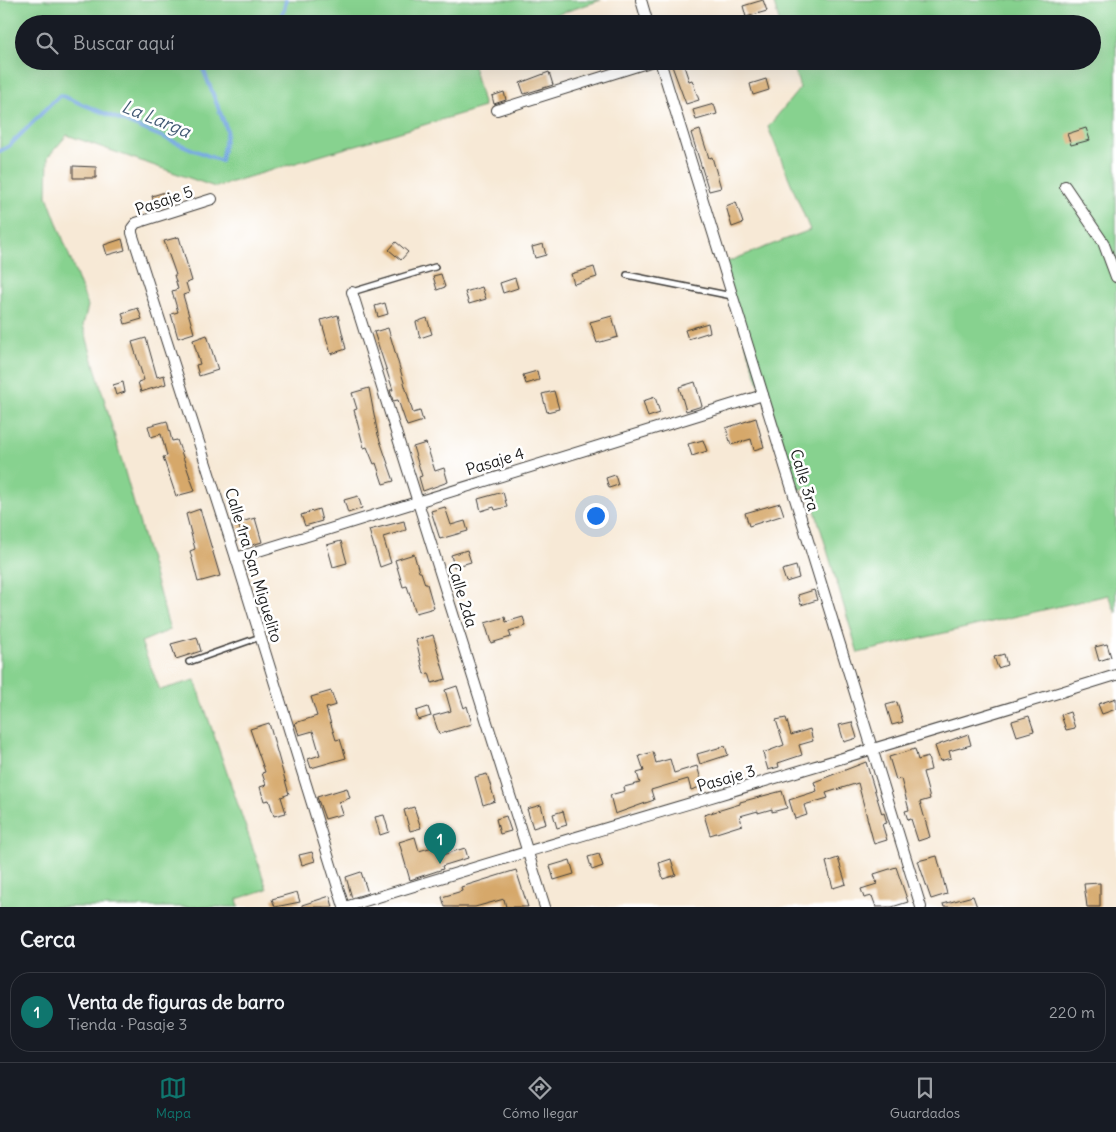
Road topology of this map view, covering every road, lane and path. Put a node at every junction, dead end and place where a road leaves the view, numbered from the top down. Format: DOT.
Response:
graph roads {
  1 [pos="641,0"];
  2 [pos="645,15"];
  3 [pos="624,70"];
  4 [pos="663,70"];
  5 [pos="497,110"];
  6 [pos="1065,186"];
  7 [pos="212,199"];
  8 [pos="132,233"];
  9 [pos="435,267"];
  10 [pos="627,275"];
  11 [pos="1116,277"];
  12 [pos="352,292"];
  13 [pos="733,296"];
  14 [pos="763,395"];
  15 [pos="418,500"];
  16 [pos="236,558"];
  17 [pos="260,637"];
  18 [pos="189,662"];
  19 [pos="1116,676"];
  20 [pos="873,751"];
  21 [pos="528,851"];
  22 [pos="344,907"];
  23 [pos="545,907"];
  24 [pos="921,907"];
  1 -- 2 [label="street"];
  3 -- 5 [label="street"];
  4 -- 13 [label="street, Calle 3ra"];
  6 -- 11 [label="street"];
  7 -- 8 [label="street, Pasaje 5"];
  8 -- 16 [label="street, Calle 1ra San Miguelito"];
  9 -- 12 [label="lane"];
  10 -- 13 [label="lane"];
  12 -- 15 [label="street, Calle 2da"];
  13 -- 14 [label="street, Calle 3ra"];
  14 -- 15 [label="street, Pasaje 4"];
  14 -- 20 [label="street, Calle 3ra"];
  15 -- 16 [label="street, Pasaje 4"];
  15 -- 21 [label="street, Calle 2da"];
  16 -- 17 [label="street, Calle 1ra San Miguelito"];
  17 -- 18 [label="lane"];
  17 -- 22 [label="street, Calle 1ra San Miguelito"];
  19 -- 20 [label="street, Pasaje 3"];
  20 -- 21 [label="street, Pasaje 3"];
  20 -- 24 [label="street, Calle 3ra"];
  21 -- 22 [label="street, Pasaje 3"];
  21 -- 23 [label="street, Calle 2da"];
}
